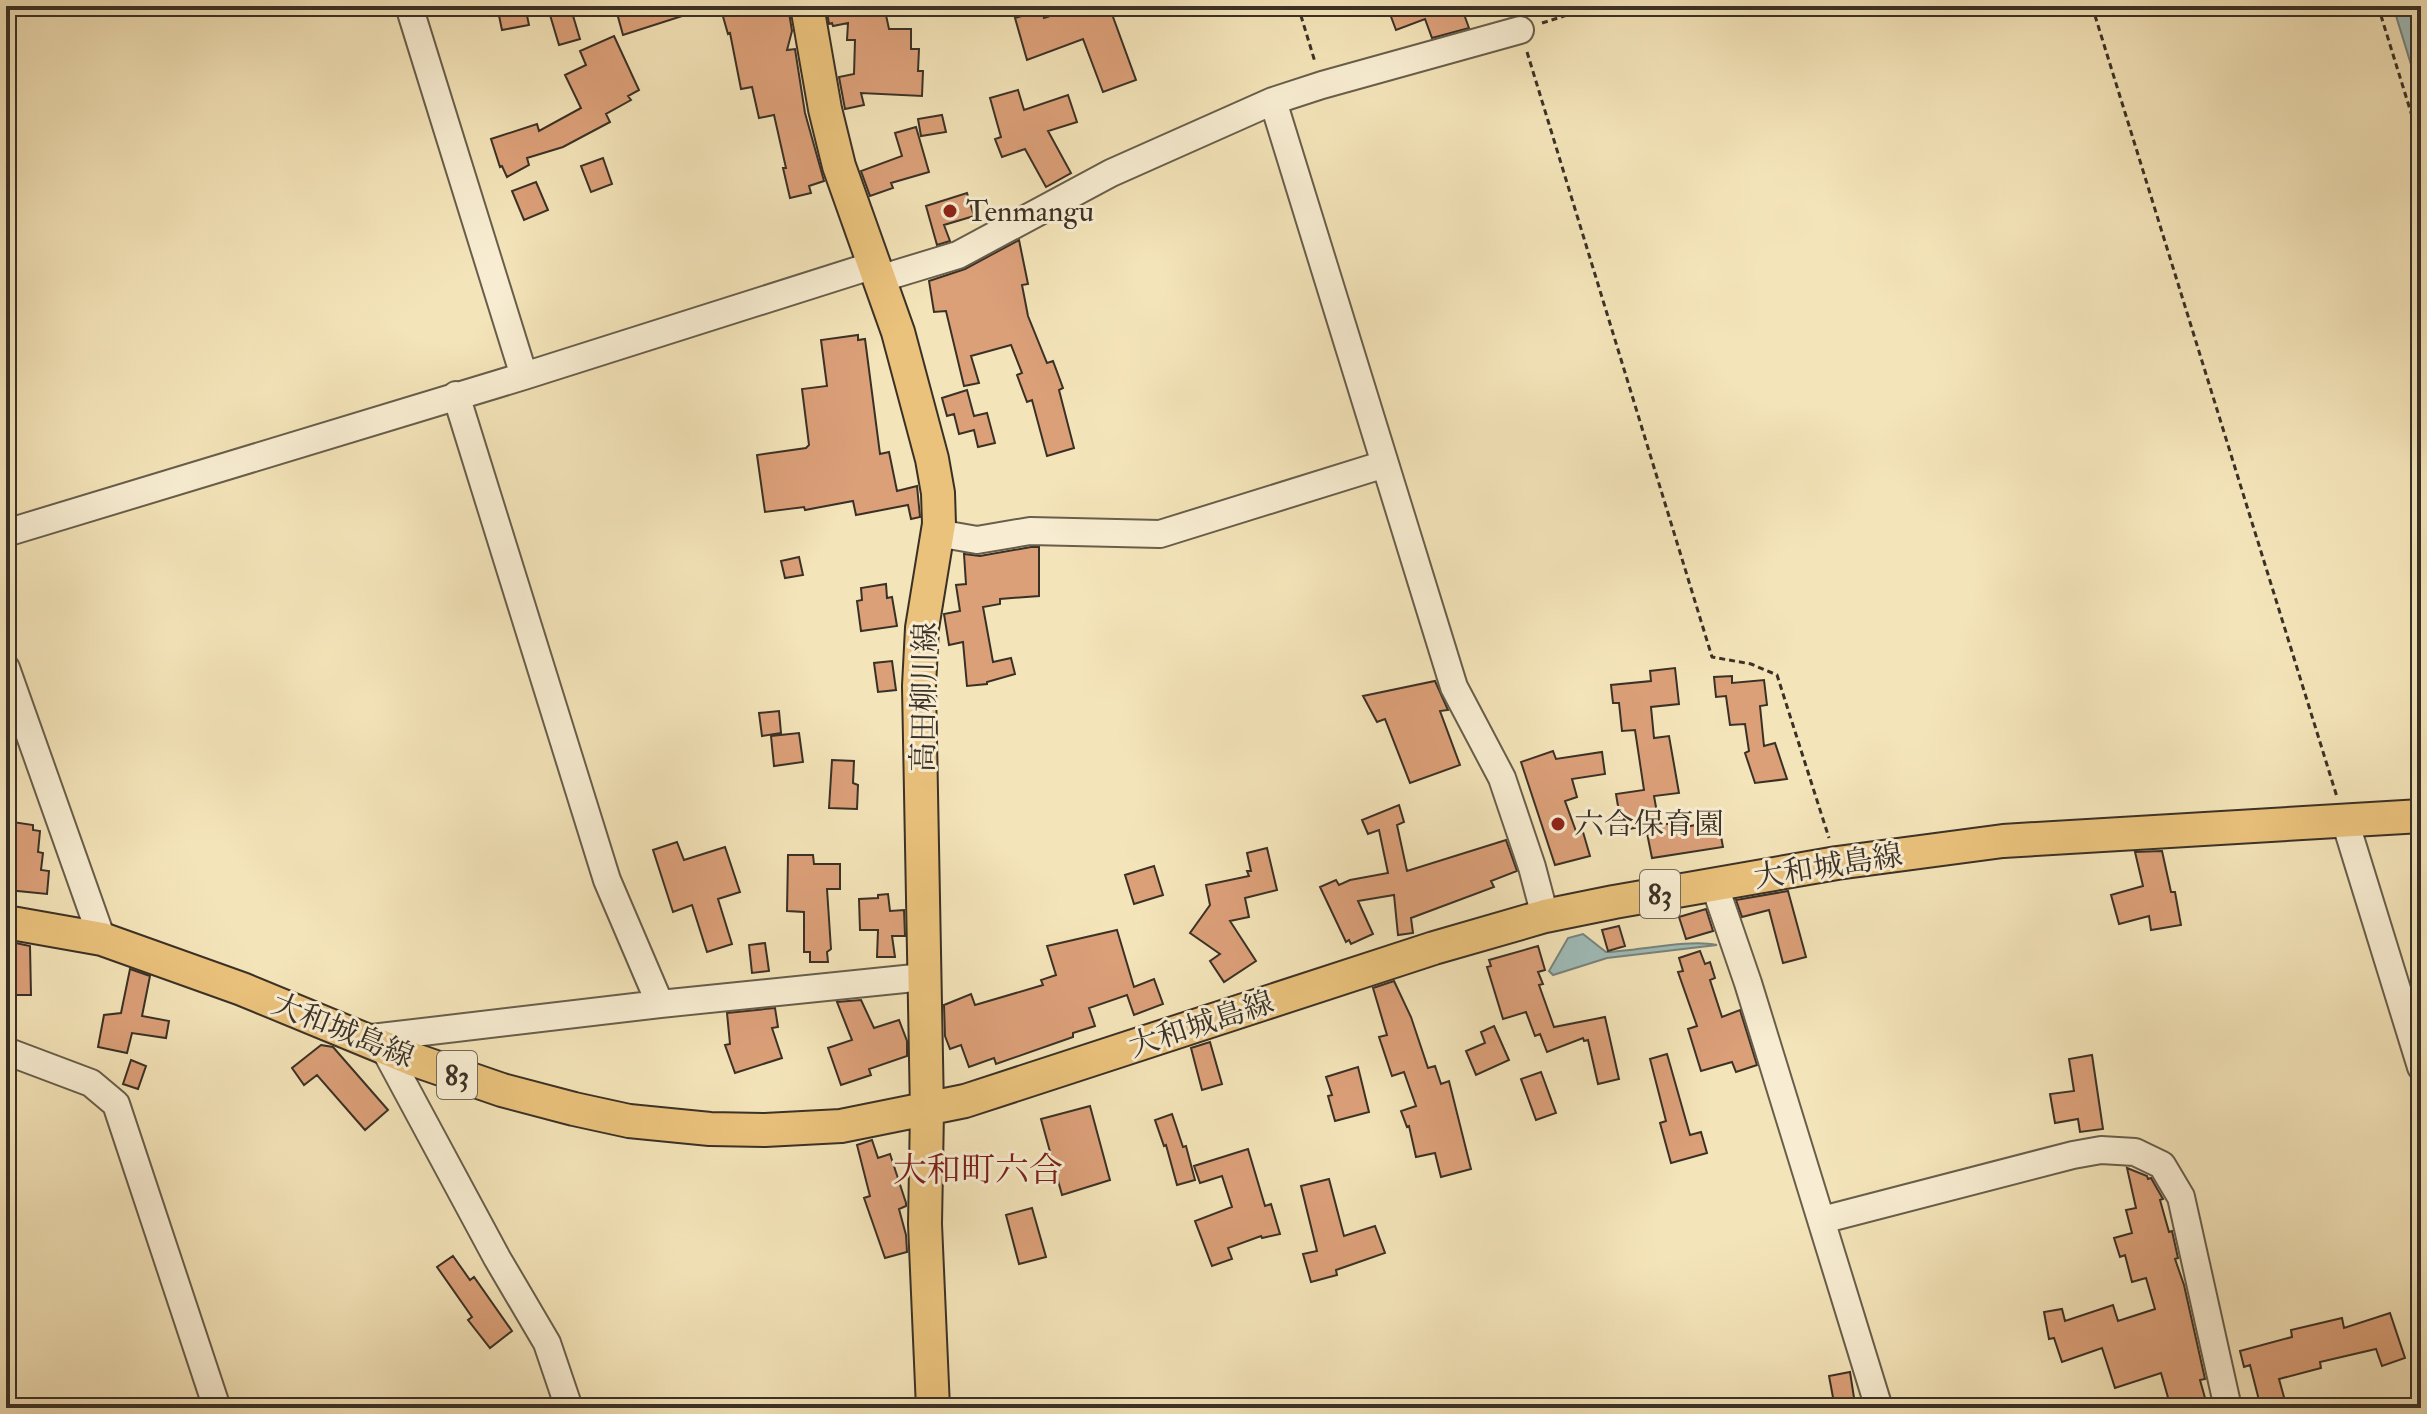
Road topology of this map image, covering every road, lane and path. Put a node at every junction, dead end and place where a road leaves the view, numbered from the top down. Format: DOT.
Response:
graph roads {
  1 [pos="409,6"];
  2 [pos="807,6"];
  3 [pos="1298,6"];
  4 [pos="1596,6"];
  5 [pos="2092,6"];
  6 [pos="2378,6"];
  7 [pos="1520,30"];
  8 [pos="1322,85"];
  9 [pos="1273,101"];
  10 [pos="2421,145"];
  11 [pos="876,272"];
  12 [pos="524,376"];
  13 [pos="456,395"];
  14 [pos="1385,464"];
  15 [pos="6,533"];
  16 [pos="937,533"];
  17 [pos="6,668"];
  18 [pos="2421,816"];
  19 [pos="2345,821"];
  20 [pos="1837,863"];
  21 [pos="1714,884"];
  22 [pos="1545,916"];
  23 [pos="6,922"];
  24 [pos="102,939"];
  25 [pos="924,977"];
  26 [pos="660,1004"];
  27 [pos="373,1043"];
  28 [pos="6,1051"];
  29 [pos="2421,1067"];
  30 [pos="927,1111"];
  31 [pos="1822,1220"];
  32 [pos="217,1408"];
  33 [pos="569,1408"];
  34 [pos="933,1408"];
  35 [pos="1879,1408"];
  36 [pos="2228,1408"];
  1 -- 12 [label="street"];
  2 -- 11 [label="main road, 高田柳川線"];
  3 -- 8 [label="path"];
  4 -- 7 [label="path"];
  5 -- 19 [label="path"];
  6 -- 10 [label="path"];
  7 -- 8 [label="street"];
  7 -- 20 [label="path"];
  8 -- 9 [label="street"];
  9 -- 11 [label="street"];
  9 -- 14 [label="street"];
  11 -- 12 [label="street"];
  11 -- 16 [label="main road, 高田柳川線"];
  12 -- 13 [label="street"];
  13 -- 15 [label="street"];
  13 -- 26 [label="street"];
  14 -- 16 [label="street"];
  14 -- 22 [label="street"];
  16 -- 25 [label="main road, 高田柳川線"];
  17 -- 24 [label="street"];
  18 -- 19 [label="main road, 大和城島線 / 83"];
  19 -- 20 [label="main road, 大和城島線 / 83"];
  19 -- 29 [label="street"];
  20 -- 21 [label="main road, 大和城島線 / 83"];
  21 -- 22 [label="main road, 大和城島線 / 83"];
  21 -- 31 [label="street"];
  22 -- 30 [label="main road, 大和城島線 / 83"];
  23 -- 24 [label="main road, 大和城島線 / 83"];
  24 -- 27 [label="main road, 大和城島線 / 83"];
  25 -- 26 [label="street"];
  25 -- 30 [label="main road, 高田柳川線"];
  26 -- 27 [label="street"];
  27 -- 30 [label="main road, 大和城島線 / 83"];
  27 -- 33 [label="street"];
  28 -- 32 [label="street"];
  30 -- 34 [label="main road, 高田柳川線"];
  31 -- 35 [label="street"];
  31 -- 36 [label="street"];
}
